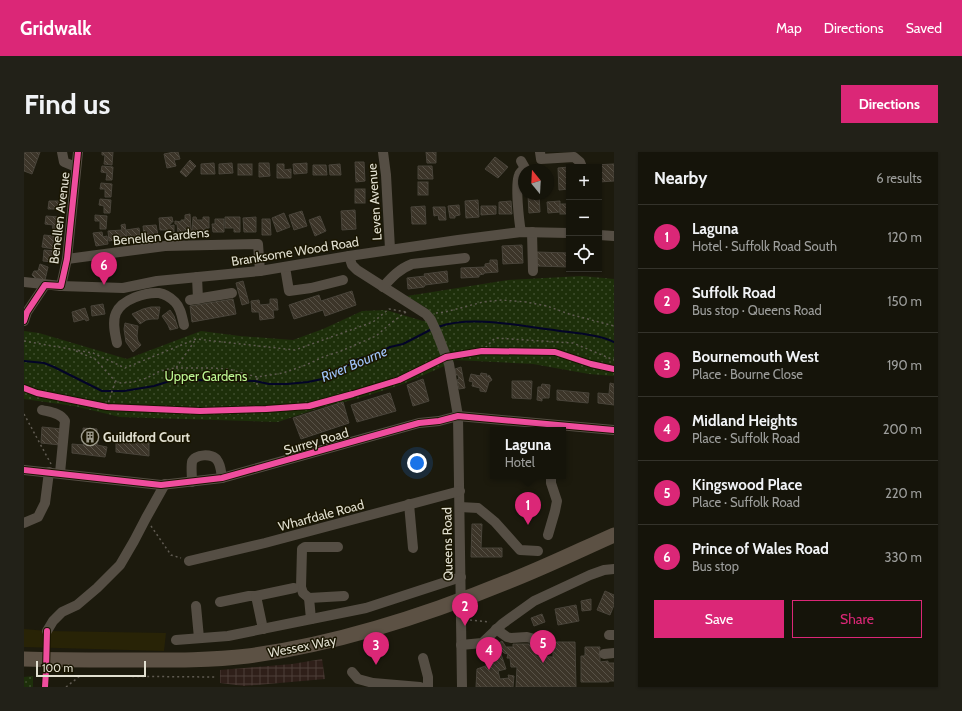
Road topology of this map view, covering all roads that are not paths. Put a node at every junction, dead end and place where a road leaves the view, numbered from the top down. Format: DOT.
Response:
graph roads {
  1 [pos="62,152"];
  2 [pos="78,152"];
  3 [pos="383,152"];
  4 [pos="540,152"];
  5 [pos="581,164"];
  6 [pos="76,166"];
  7 [pos="518,176"];
  8 [pos="518,196"];
  9 [pos="518,200"];
  10 [pos="521,232"];
  11 [pos="532,232"];
  12 [pos="566,233"];
  13 [pos="602,235"];
  14 [pos="614,236"];
  15 [pos="390,249"];
  16 [pos="349,256"];
  17 [pos="465,258"];
  18 [pos="67,259"];
  19 [pos="285,267"];
  20 [pos="534,270"];
  21 [pos="260,271"];
  22 [pos="197,277"];
  23 [pos="343,280"];
  24 [pos="157,281"];
  25 [pos="24,282"];
  26 [pos="45,285"];
  27 [pos="61,286"];
  28 [pos="383,287"];
  29 [pos="123,288"];
  30 [pos="159,293"];
  31 [pos="232,293"];
  32 [pos="133,298"];
  33 [pos="25,316"];
  34 [pos="184,325"];
  35 [pos="117,343"];
  36 [pos="42,410"];
  37 [pos="458,416"];
  38 [pos="439,420"];
  39 [pos="552,427"];
  40 [pos="566,428"];
  41 [pos="614,430"];
  42 [pos="458,449"];
  43 [pos="24,470"];
  44 [pos="55,473"];
  45 [pos="222,478"];
  46 [pos="551,479"];
  47 [pos="192,482"];
  48 [pos="165,484"];
  49 [pos="460,491"];
  50 [pos="409,504"];
  51 [pos="460,507"];
  52 [pos="24,523"];
  53 [pos="548,535"];
  54 [pos="614,535"];
  55 [pos="614,544"];
  56 [pos="338,547"];
  57 [pos="413,548"];
  58 [pos="538,551"];
  59 [pos="566,557"];
  60 [pos="189,561"];
  61 [pos="614,569"];
  62 [pos="461,577"];
  63 [pos="294,588"];
  64 [pos="256,596"];
  65 [pos="344,596"];
  66 [pos="309,598"];
  67 [pos="220,602"];
  68 [pos="196,606"];
  69 [pos="311,619"];
  70 [pos="499,626"];
  71 [pos="263,629"];
  72 [pos="47,631"];
  73 [pos="199,638"];
  74 [pos="549,639"];
  75 [pos="176,640"];
  76 [pos="461,646"];
  77 [pos="423,658"];
  78 [pos="24,659"];
  79 [pos="352,672"];
  80 [pos="386,686"];
  81 [pos="420,687"];
  82 [pos="428,687"];
  83 [pos="462,687"];
  1 -- 6 [label="street"];
  2 -- 6 [label="street, Benellen Avenue"];
  3 -- 15 [label="street, Leven Avenue"];
  4 -- 5 [label="street"];
  6 -- 18 [label="street, Benellen Avenue"];
  7 -- 8 [label="street"];
  9 -- 10 [label="street"];
  10 -- 11 [label="street, Branksome Wood Road"];
  10 -- 15 [label="street, Branksome Wood Road"];
  11 -- 12 [label="street, Branksome Wood Road"];
  11 -- 20 [label="street"];
  13 -- 14 [label="street"];
  15 -- 16 [label="street, Branksome Wood Road"];
  16 -- 19 [label="street, Branksome Wood Road"];
  16 -- 28 [label="street, Queens Road"];
  17 -- 28 [label="street"];
  18 -- 21 [label="street, Benellen Gardens"];
  18 -- 27 [label="street, Benellen Avenue"];
  19 -- 21 [label="street, Branksome Wood Road"];
  19 -- 23 [label="street"];
  21 -- 22 [label="street, Branksome Wood Road"];
  22 -- 24 [label="street, Branksome Wood Road"];
  22 -- 31 [label="street"];
  24 -- 29 [label="street, Branksome Wood Road"];
  24 -- 30 [label="street"];
  25 -- 26 [label="street, Branksome Wood Road"];
  26 -- 27 [label="street, Branksome Wood Road"];
  26 -- 33 [label="street"];
  27 -- 29 [label="street, Branksome Wood Road"];
  28 -- 37 [label="street, Queens Road"];
  29 -- 32 [label="street"];
  30 -- 32 [label="street"];
  30 -- 34 [label="street"];
  32 -- 35 [label="street"];
  36 -- 44 [label="street"];
  37 -- 38 [label="street, Surrey Road"];
  37 -- 39 [label="street, Surrey Road"];
  37 -- 42 [label="street, Queens Road"];
  38 -- 42 [label="street, Queens Road"];
  38 -- 45 [label="street, Surrey Road"];
  40 -- 41 [label="street, Surrey Road"];
  42 -- 49 [label="street, Queens Road"];
  43 -- 44 [label="street, Surrey Road"];
  44 -- 48 [label="street, Surrey Road"];
  44 -- 52 [label="street"];
  45 -- 47 [label="street, Surrey Road"];
  45 -- 47 [label="street"];
  46 -- 53 [label="street"];
  47 -- 48 [label="street, Surrey Road"];
  48 -- 72 [label="street"];
  49 -- 50 [label="street, Wharfdale Road"];
  49 -- 51 [label="street, Queens Road"];
  50 -- 57 [label="street"];
  50 -- 60 [label="street, Wharfdale Road"];
  51 -- 58 [label="street"];
  51 -- 62 [label="street, Queens Road"];
  54 -- 59 [label="highway, Wessex Way"];
  55 -- 59 [label="highway, Wessex Way"];
  56 -- 66 [label="street"];
  59 -- 78 [label="highway, Wessex Way"];
  61 -- 70 [label="street"];
  62 -- 69 [label="street"];
  62 -- 76 [label="street, Queens Road"];
  63 -- 64 [label="street"];
  64 -- 67 [label="street"];
  64 -- 71 [label="street"];
  65 -- 66 [label="street"];
  66 -- 69 [label="street"];
  68 -- 73 [label="street"];
  69 -- 71 [label="street"];
  70 -- 74 [label="street"];
  70 -- 76 [label="street"];
  71 -- 73 [label="street"];
  73 -- 75 [label="street"];
  76 -- 83 [label="street, Queens Road"];
  77 -- 82 [label="street"];
  79 -- 80 [label="street"];
  80 -- 81 [label="street"];
}
